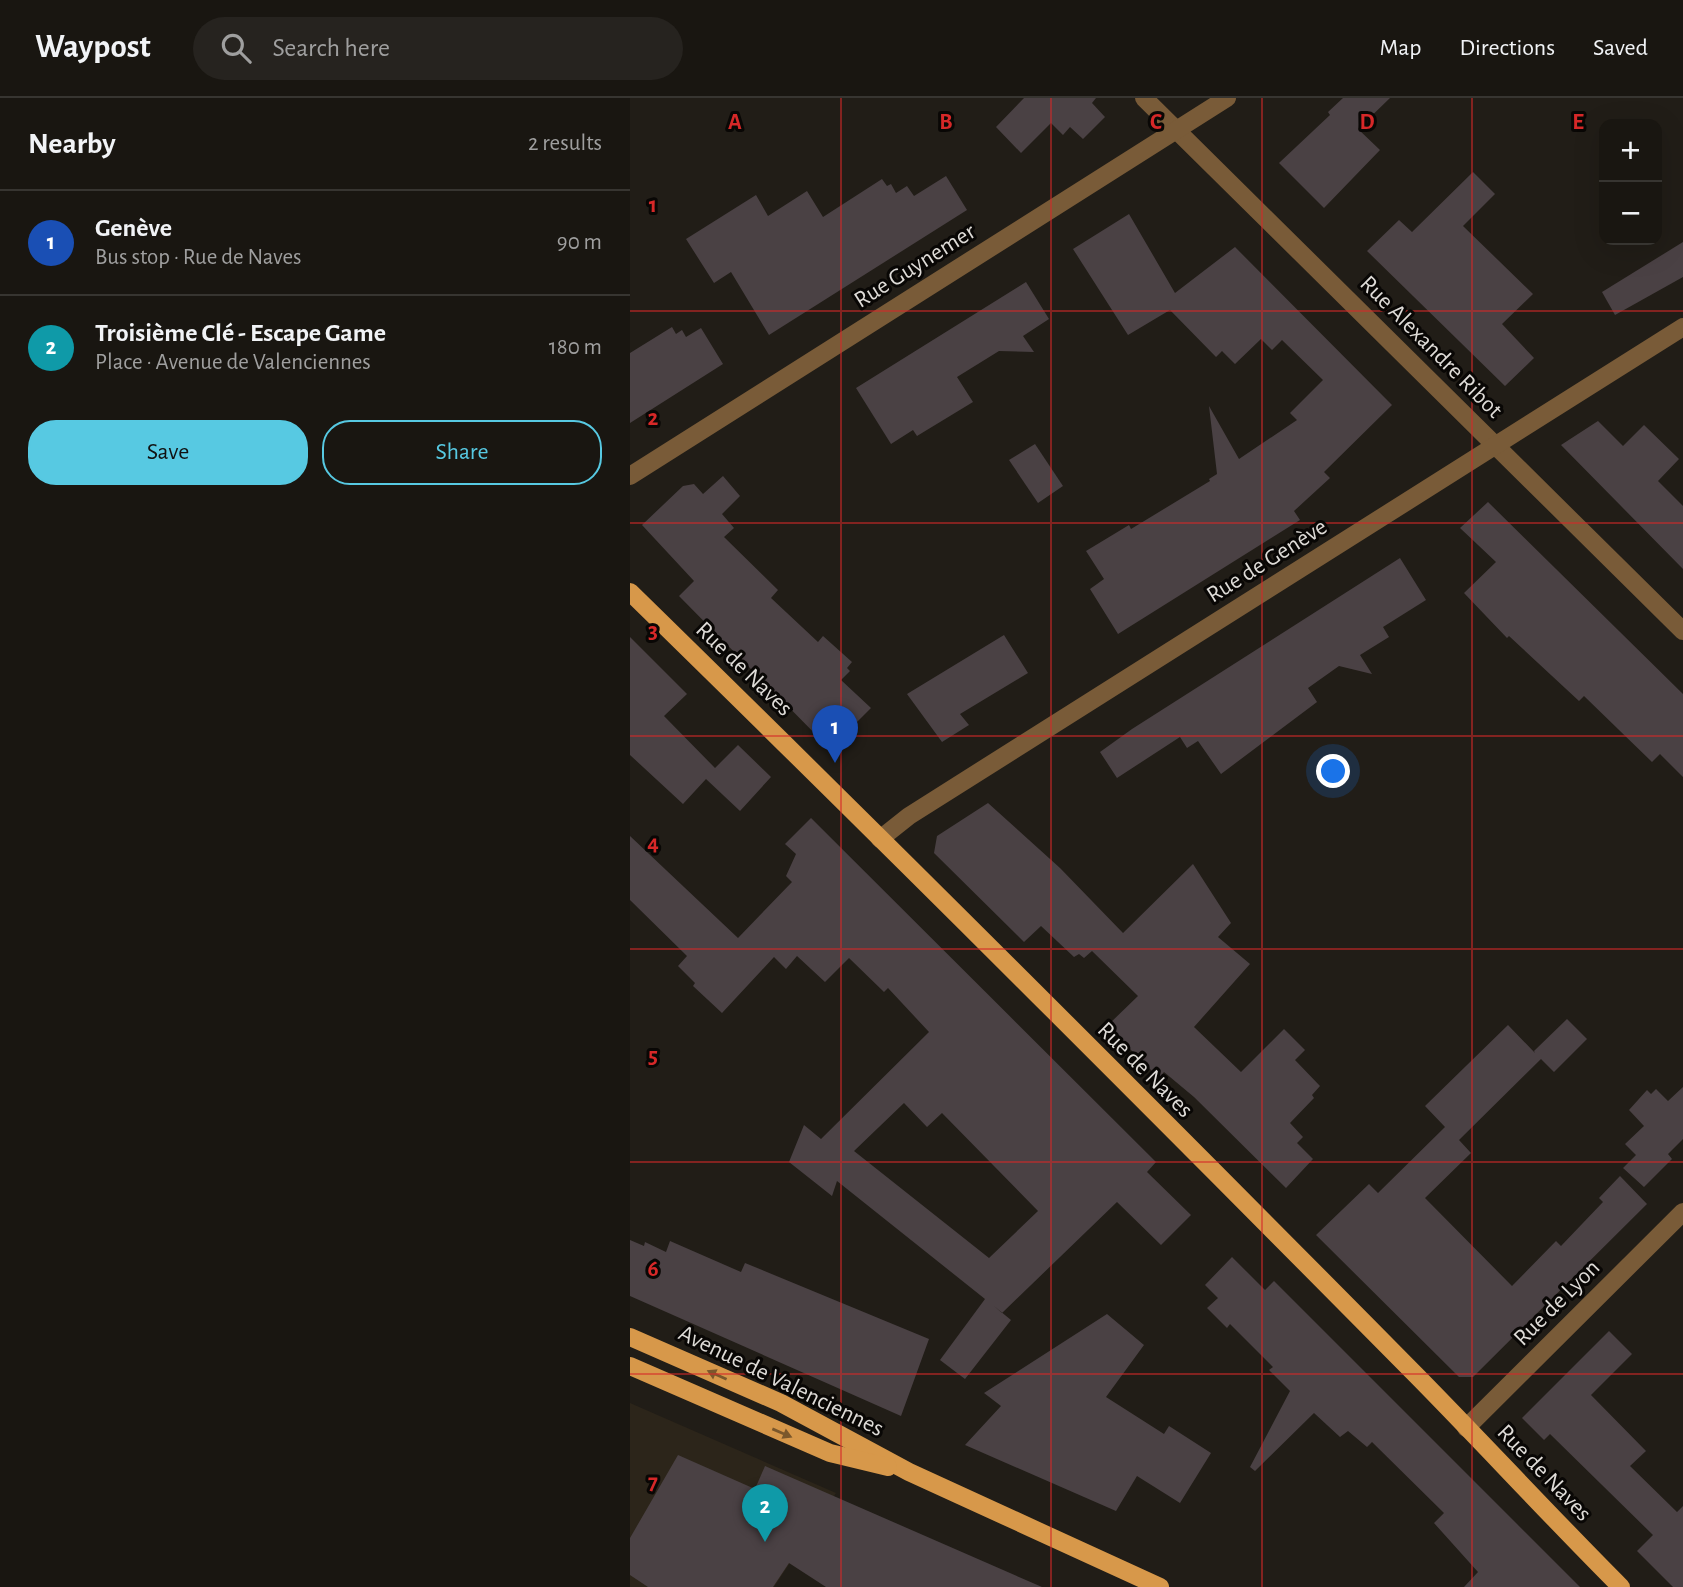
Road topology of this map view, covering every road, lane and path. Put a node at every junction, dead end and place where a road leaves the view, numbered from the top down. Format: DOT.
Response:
graph roads {
  1 [pos="1144,98"];
  2 [pos="1227,98"];
  3 [pos="1177,130"];
  4 [pos="1683,327"];
  5 [pos="1496,445"];
  6 [pos="630,476"];
  7 [pos="630,592"];
  8 [pos="1683,631"];
  9 [pos="880,839"];
  10 [pos="1683,1212"];
  11 [pos="630,1337"];
  12 [pos="630,1366"];
  13 [pos="1466,1428"];
  14 [pos="909,1472"];
  15 [pos="1160,1587"];
  16 [pos="1621,1587"];
  1 -- 3 [label="street, Rue Alexandre Ribot"];
  2 -- 3 [label="street, Rue Guynemer"];
  3 -- 5 [label="street, Rue Alexandre Ribot"];
  3 -- 6 [label="street, Rue Guynemer"];
  4 -- 5 [label="street, Rue de Genève"];
  5 -- 8 [label="street, Rue Alexandre Ribot"];
  5 -- 9 [label="street, Rue de Genève"];
  7 -- 9 [label="main road, Rue de Naves"];
  9 -- 13 [label="main road, Rue de Naves"];
  10 -- 13 [label="street, Rue de Lyon"];
  14 -- 11 [label="main road, Avenue de Valenciennes, one-way"];
  12 -- 14 [label="main road, Avenue de Valenciennes, one-way"];
  13 -- 16 [label="main road, Rue de Naves"];
  14 -- 15 [label="main road, Avenue de Valenciennes"];
}
